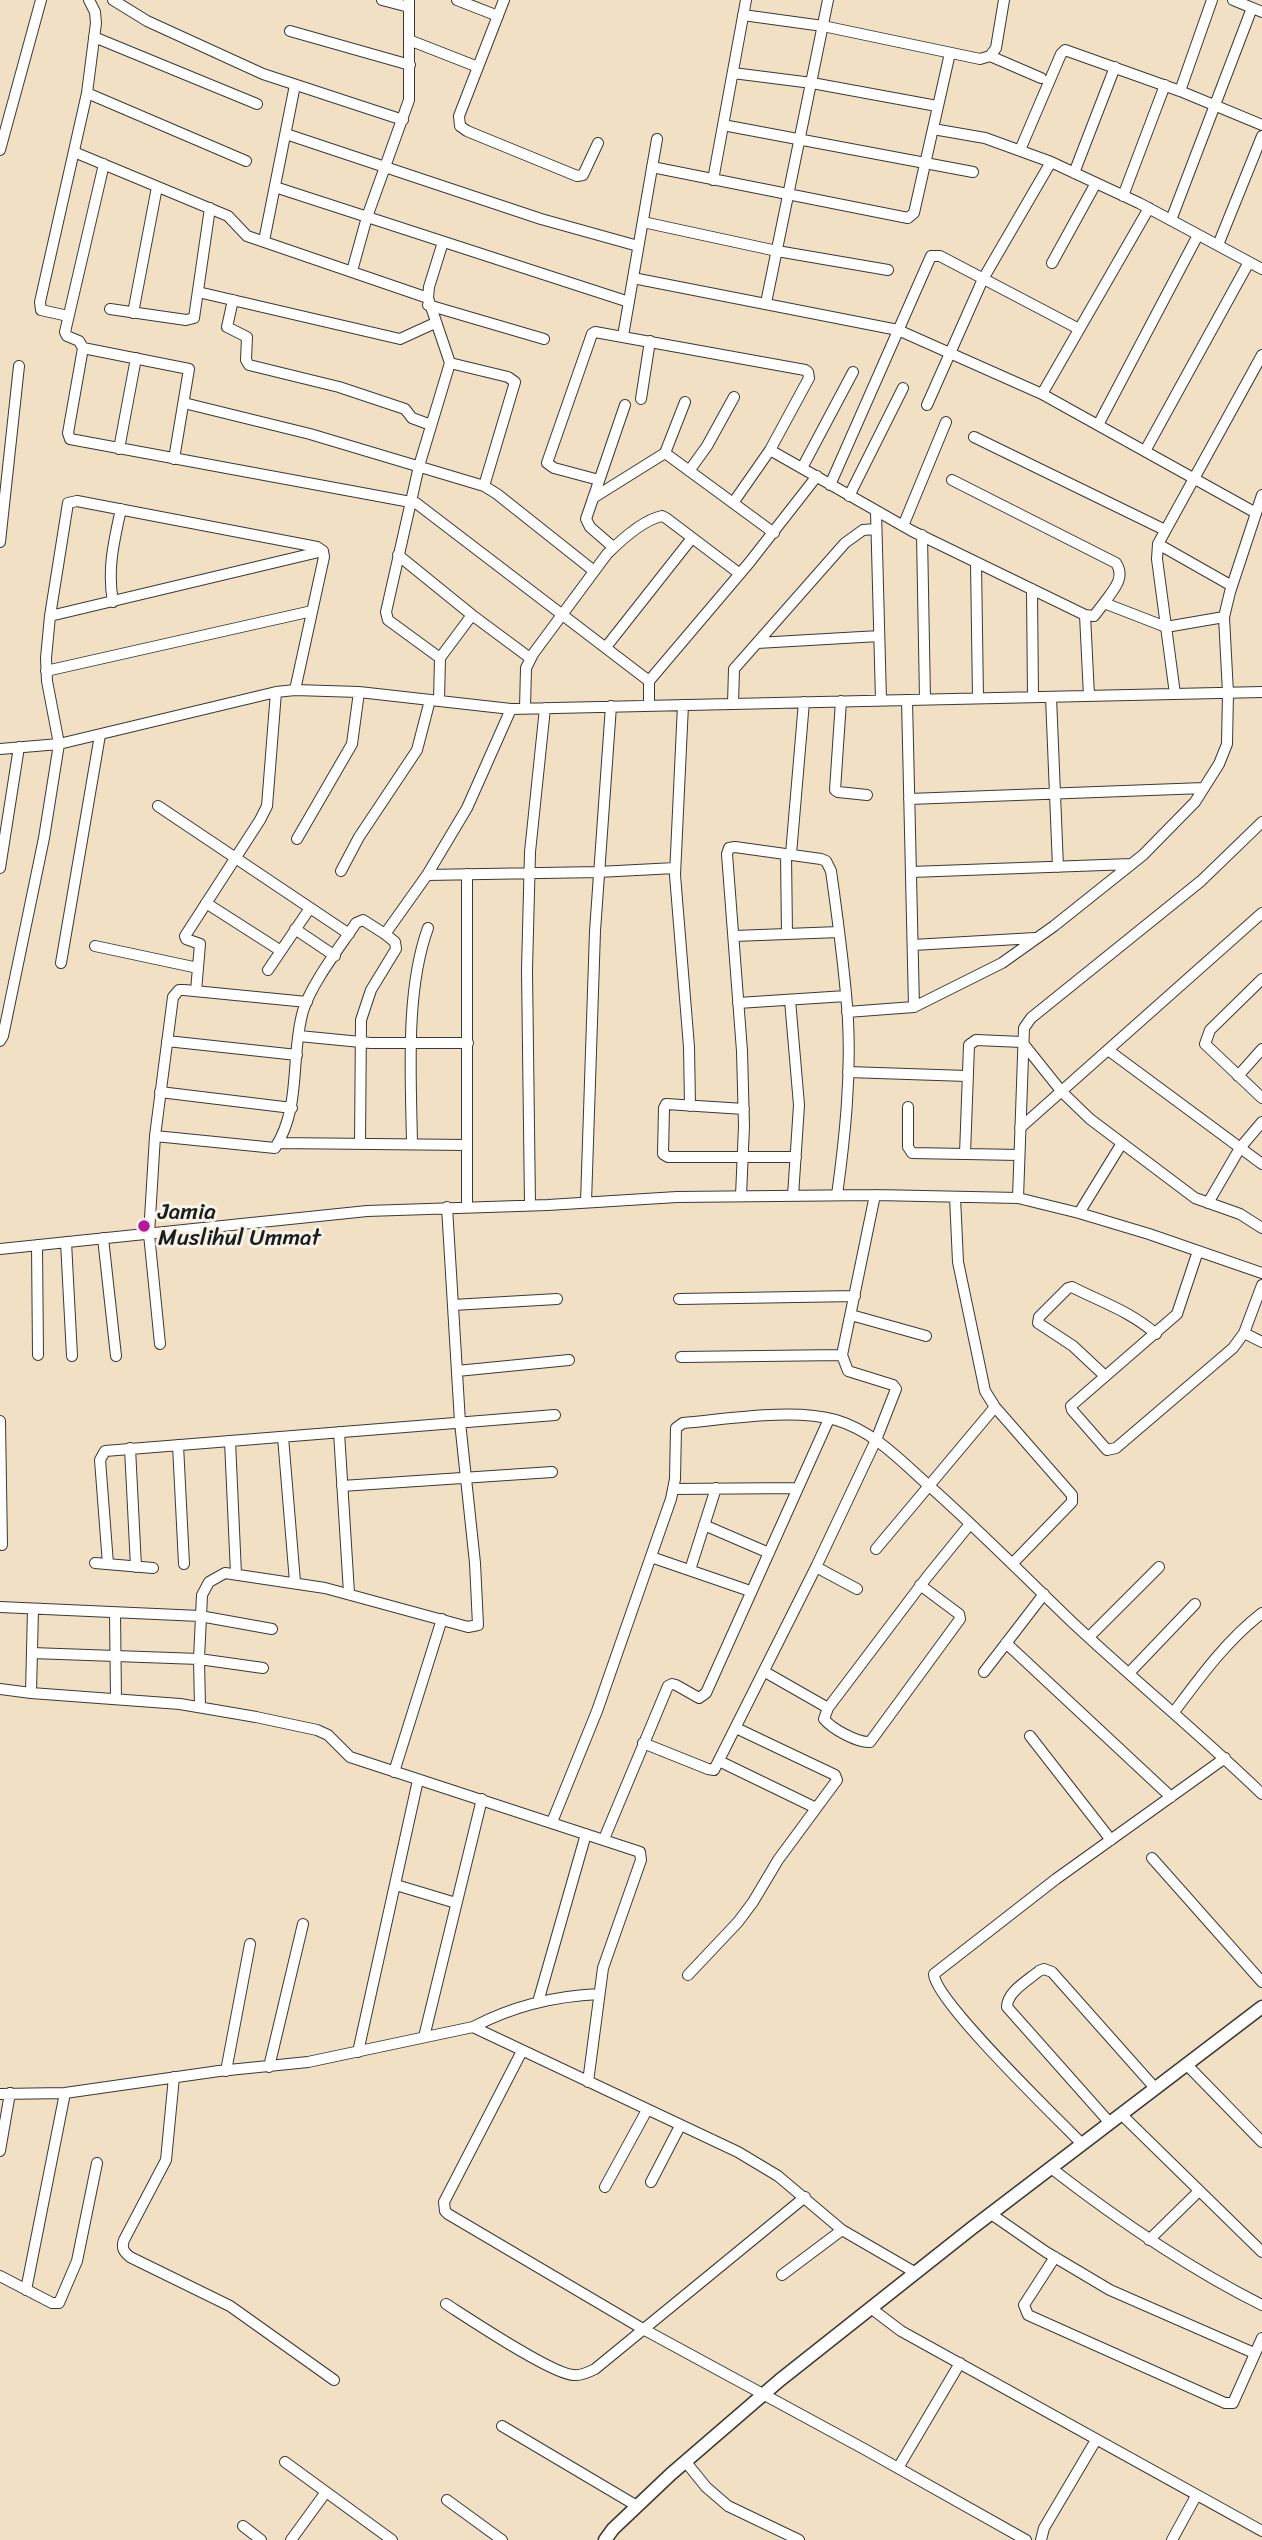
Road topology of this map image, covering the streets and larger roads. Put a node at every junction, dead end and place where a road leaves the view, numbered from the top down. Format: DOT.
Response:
graph roads {
  1 [pos="41,0"];
  2 [pos="89,0"];
  3 [pos="113,0"];
  4 [pos="382,0"];
  5 [pos="457,0"];
  6 [pos="504,0"];
  7 [pos="746,0"];
  8 [pos="828,0"];
  9 [pos="1004,0"];
  10 [pos="1212,0"];
  11 [pos="1233,0"];
  12 [pos="409,3"];
  13 [pos="1257,10"];
  14 [pos="743,15"];
  15 [pos="498,16"];
  16 [pos="823,26"];
  17 [pos="290,31"];
  18 [pos="94,37"];
  19 [pos="409,40"];
  20 [pos="950,52"];
  21 [pos="990,56"];
  22 [pos="410,65"];
  23 [pos="478,67"];
  24 [pos="1115,67"];
  25 [pos="733,73"];
  26 [pos="1041,78"];
  27 [pos="811,83"];
  28 [pos="295,85"];
  29 [pos="1165,85"];
  30 [pos="1180,91"];
  31 [pos="87,93"];
  32 [pos="257,104"];
  33 [pos="937,106"];
  34 [pos="1217,106"];
  35 [pos="403,120"];
  36 [pos="723,125"];
  37 [pos="1262,125"];
  38 [pos="933,129"];
  39 [pos="286,134"];
  40 [pos="1262,136"];
  41 [pos="657,139"];
  42 [pos="801,139"];
  43 [pos="598,143"];
  44 [pos="0,150"];
  45 [pos="1020,150"];
  46 [pos="74,152"];
  47 [pos="246,161"];
  48 [pos="1051,162"];
  49 [pos="926,163"];
  50 [pos="104,164"];
  51 [pos="384,167"];
  52 [pos="652,167"];
  53 [pos="973,173"];
  54 [pos="1074,173"];
  55 [pos="713,180"];
  56 [pos="1096,183"];
  57 [pos="157,187"];
  58 [pos="275,187"];
  59 [pos="789,196"];
  60 [pos="1123,196"];
  61 [pos="210,208"];
  62 [pos="1149,208"];
  63 [pos="367,217"];
  64 [pos="1171,220"];
  65 [pos="643,222"];
  66 [pos="1198,235"];
  67 [pos="264,241"];
  68 [pos="443,242"];
  69 [pos="638,246"];
  70 [pos="1218,246"];
  71 [pos="777,251"];
  72 [pos="1249,262"];
  73 [pos="1052,263"];
  74 [pos="1262,269"];
  75 [pos="888,270"];
  76 [pos="352,271"];
  77 [pos="633,278"];
  78 [pos="983,279"];
  79 [pos="198,292"];
  80 [pos="233,300"];
  81 [pos="428,301"];
  82 [pos="629,302"];
  83 [pos="766,303"];
  84 [pos="110,309"];
  85 [pos="133,313"];
  86 [pos="68,316"];
  87 [pos="435,323"];
  88 [pos="1079,329"];
  89 [pos="898,330"];
  90 [pos="623,336"];
  91 [pos="544,339"];
  92 [pos="650,341"];
  93 [pos="83,348"];
  94 [pos="951,351"];
  95 [pos="1262,355"];
  96 [pos="136,358"];
  97 [pos="450,363"];
  98 [pos="19,366"];
  99 [pos="853,372"];
  100 [pos="903,388"];
  101 [pos="1042,394"];
  102 [pos="734,397"];
  103 [pos="641,399"];
  104 [pos="685,402"];
  105 [pos="184,403"];
  106 [pos="625,405"];
  107 [pos="927,405"];
  108 [pos="946,422"];
  109 [pos="431,425"];
  110 [pos="1098,425"];
  111 [pos="974,437"];
  112 [pos="119,449"];
  113 [pos="770,450"];
  114 [pos="1145,451"];
  115 [pos="665,453"];
  116 [pos="174,459"];
  117 [pos="419,466"];
  118 [pos="802,468"];
  119 [pos="689,471"];
  120 [pos="817,476"];
  121 [pos="1193,477"];
  122 [pos="599,480"];
  123 [pos="952,480"];
  124 [pos="830,485"];
  125 [pos="484,486"];
  126 [pos="1262,495"];
  127 [pos="849,496"];
  128 [pos="593,498"];
  129 [pos="410,501"];
  130 [pos="733,503"];
  131 [pos="121,509"];
  132 [pos="876,511"];
  133 [pos="1256,513"];
  134 [pos="904,526"];
  135 [pos="876,529"];
  136 [pos="1165,530"];
  137 [pos="774,533"];
  138 [pos="922,535"];
  139 [pos="692,538"];
  140 [pos="0,542"];
  141 [pos="1158,544"];
  142 [pos="613,547"];
  143 [pos="323,551"];
  144 [pos="398,555"];
  145 [pos="976,562"];
  146 [pos="594,571"];
  147 [pos="740,574"];
  148 [pos="1232,586"];
  149 [pos="1032,589"];
  150 [pos="113,601"];
  151 [pos="1104,603"];
  152 [pos="312,611"];
  153 [pos="564,614"];
  154 [pos="472,615"];
  155 [pos="1085,615"];
  156 [pos="50,616"];
  157 [pos="1224,617"];
  158 [pos="1166,626"];
  159 [pos="879,636"];
  160 [pos="757,643"];
  161 [pos="606,647"];
  162 [pos="440,658"];
  163 [pos="530,658"];
  164 [pos="46,671"];
  165 [pos="649,681"];
  166 [pos="295,690"];
  167 [pos="276,692"];
  168 [pos="359,692"];
  169 [pos="1262,692"];
  170 [pos="1228,693"];
  171 [pos="1175,694"];
  172 [pos="1089,696"];
  173 [pos="1033,697"];
  174 [pos="1051,697"];
  175 [pos="978,698"];
  176 [pos="925,699"];
  177 [pos="434,700"];
  178 [pos="881,700"];
  179 [pos="907,700"];
  180 [pos="841,701"];
  181 [pos="803,702"];
  182 [pos="733,704"];
  183 [pos="649,705"];
  184 [pos="683,705"];
  185 [pos="611,706"];
  186 [pos="524,708"];
  187 [pos="545,708"];
  188 [pos="511,709"];
  189 [pos="100,735"];
  190 [pos="60,744"];
  191 [pos="19,747"];
  192 [pos="0,749"];
  193 [pos="1204,788"];
  194 [pos="1055,794"];
  195 [pos="867,795"];
  196 [pos="909,799"];
  197 [pos="158,806"];
  198 [pos="1262,822"];
  199 [pos="297,839"];
  200 [pos="788,854"];
  201 [pos="235,859"];
  202 [pos="1131,864"];
  203 [pos="0,867"];
  204 [pos="1058,867"];
  205 [pos="675,868"];
  206 [pos="341,871"];
  207 [pos="530,872"];
  208 [pos="598,872"];
  209 [pos="911,872"];
  210 [pos="467,874"];
  211 [pos="427,875"];
  212 [pos="206,903"];
  213 [pos="310,908"];
  214 [pos="1262,913"];
  215 [pos="428,928"];
  216 [pos="295,929"];
  217 [pos="839,932"];
  218 [pos="349,934"];
  219 [pos="385,934"];
  220 [pos="787,934"];
  221 [pos="734,936"];
  222 [pos="1037,938"];
  223 [pos="913,945"];
  224 [pos="95,946"];
  225 [pos="281,951"];
  226 [pos="335,956"];
  227 [pos="61,963"];
  228 [pos="198,968"];
  229 [pos="268,970"];
  230 [pos="1262,979"];
  231 [pos="197,991"];
  232 [pos="846,996"];
  233 [pos="790,1000"];
  234 [pos="307,1002"];
  235 [pos="738,1003"];
  236 [pos="914,1007"];
  237 [pos="847,1012"];
  238 [pos="299,1036"];
  239 [pos="0,1041"];
  240 [pos="167,1041"];
  241 [pos="360,1042"];
  242 [pos="1021,1042"];
  243 [pos="468,1043"];
  244 [pos="411,1044"];
  245 [pos="1262,1049"];
  246 [pos="1108,1050"];
  247 [pos="297,1055"];
  248 [pos="848,1072"];
  249 [pos="967,1076"];
  250 [pos="1238,1076"];
  251 [pos="160,1092"];
  252 [pos="1062,1092"];
  253 [pos="1262,1098"];
  254 [pos="690,1106"];
  255 [pos="908,1107"];
  256 [pos="292,1108"];
  257 [pos="744,1109"];
  258 [pos="1262,1122"];
  259 [pos="1020,1128"];
  260 [pos="155,1136"];
  261 [pos="278,1143"];
  262 [pos="1122,1143"];
  263 [pos="360,1144"];
  264 [pos="412,1144"];
  265 [pos="467,1145"];
  266 [pos="1240,1148"];
  267 [pos="965,1154"];
  268 [pos="1019,1155"];
  269 [pos="743,1157"];
  270 [pos="796,1157"];
  271 [pos="1262,1164"];
  272 [pos="837,1195"];
  273 [pos="875,1195"];
  274 [pos="741,1196"];
  275 [pos="793,1196"];
  276 [pos="955,1197"];
  277 [pos="1018,1198"];
  278 [pos="586,1202"];
  279 [pos="1208,1203"];
  280 [pos="530,1205"];
  281 [pos="467,1206"];
  282 [pos="447,1207"];
  283 [pos="1079,1213"];
  284 [pos="1262,1228"];
  285 [pos="149,1234"];
  286 [pos="103,1238"];
  287 [pos="66,1242"];
  288 [pos="37,1245"];
  289 [pos="0,1249"];
  290 [pos="1198,1251"];
  291 [pos="1262,1273"];
  292 [pos="1262,1285"];
  293 [pos="855,1296"];
  294 [pos="557,1299"];
  295 [pos="680,1299"];
  296 [pos="453,1305"];
  297 [pos="850,1315"];
  298 [pos="1244,1333"];
  299 [pos="1156,1334"];
  300 [pos="926,1336"];
  301 [pos="1262,1342"];
  302 [pos="160,1344"];
  303 [pos="38,1355"];
  304 [pos="842,1355"];
  305 [pos="72,1356"];
  306 [pos="116,1356"];
  307 [pos="681,1357"];
  308 [pos="569,1360"];
  309 [pos="457,1371"];
  310 [pos="1105,1376"];
  311 [pos="995,1407"];
  312 [pos="555,1415"];
  313 [pos="829,1419"];
  314 [pos="0,1421"];
  315 [pos="460,1422"];
  316 [pos="338,1432"];
  317 [pos="283,1437"];
  318 [pos="876,1440"];
  319 [pos="230,1441"];
  320 [pos="177,1445"];
  321 [pos="130,1448"];
  322 [pos="552,1472"];
  323 [pos="467,1478"];
  324 [pos="928,1485"];
  325 [pos="342,1486"];
  326 [pos="716,1488"];
  327 [pos="797,1488"];
  328 [pos="673,1489"];
  329 [pos="970,1524"];
  330 [pos="704,1525"];
  331 [pos="2,1545"];
  332 [pos="876,1549"];
  333 [pos="769,1553"];
  334 [pos="651,1556"];
  335 [pos="95,1563"];
  336 [pos="108,1564"];
  337 [pos="184,1564"];
  338 [pos="1012,1564"];
  339 [pos="136,1567"];
  340 [pos="816,1567"];
  341 [pos="1159,1567"];
  342 [pos="153,1568"];
  343 [pos="690,1570"];
  344 [pos="236,1574"];
  345 [pos="295,1582"];
  346 [pos="920,1585"];
  347 [pos="857,1589"];
  348 [pos="750,1591"];
  349 [pos="349,1593"];
  350 [pos="1044,1594"];
  351 [pos="1195,1604"];
  352 [pos="0,1607"];
  353 [pos="33,1609"];
  354 [pos="115,1613"];
  355 [pos="1262,1613"];
  356 [pos="200,1616"];
  357 [pos="442,1619"];
  358 [pos="272,1629"];
  359 [pos="1089,1637"];
  360 [pos="1006,1643"];
  361 [pos="32,1653"];
  362 [pos="115,1656"];
  363 [pos="199,1659"];
  364 [pos="262,1668"];
  365 [pos="765,1672"];
  366 [pos="984,1672"];
  367 [pos="1129,1673"];
  368 [pos="0,1689"];
  369 [pos="31,1693"];
  370 [pos="116,1699"];
  371 [pos="200,1707"];
  372 [pos="828,1708"];
  373 [pos="1174,1712"];
  374 [pos="736,1728"];
  375 [pos="1030,1736"];
  376 [pos="643,1743"];
  377 [pos="1225,1759"];
  378 [pos="719,1761"];
  379 [pos="394,1772"];
  380 [pos="418,1780"];
  381 [pos="1262,1794"];
  382 [pos="1171,1797"];
  383 [pos="482,1799"];
  384 [pos="816,1808"];
  385 [pos="552,1822"];
  386 [pos="586,1834"];
  387 [pos="604,1839"];
  388 [pos="1111,1840"];
  389 [pos="1152,1858"];
  390 [pos="396,1885"];
  391 [pos="456,1903"];
  392 [pos="303,1924"];
  393 [pos="250,1944"];
  394 [pos="688,1975"];
  395 [pos="1262,1982"];
  396 [pos="599,1994"];
  397 [pos="538,2002"];
  398 [pos="1261,2010"];
  399 [pos="473,2027"];
  400 [pos="424,2037"];
  401 [pos="522,2051"];
  402 [pos="358,2052"];
  403 [pos="1186,2065"];
  404 [pos="269,2067"];
  405 [pos="226,2071"];
  406 [pos="174,2077"];
  407 [pos="588,2082"];
  408 [pos="1155,2088"];
  409 [pos="65,2093"];
  410 [pos="5,2094"];
  411 [pos="647,2110"];
  412 [pos="1121,2114"];
  413 [pos="1110,2123"];
  414 [pos="680,2126"];
  415 [pos="1262,2143"];
  416 [pos="1082,2144"];
  417 [pos="0,2151"];
  418 [pos="97,2163"];
  419 [pos="1051,2168"];
  420 [pos="651,2182"];
  421 [pos="606,2187"];
  422 [pos="1199,2191"];
  423 [pos="805,2197"];
  424 [pos="991,2214"];
  425 [pos="842,2230"];
  426 [pos="1149,2240"];
  427 [pos="1262,2252"];
  428 [pos="1055,2257"];
  429 [pos="916,2273"];
  430 [pos="782,2275"];
  431 [pos="0,2276"];
  432 [pos="26,2290"];
  433 [pos="446,2304"];
  434 [pos="1262,2305"];
  435 [pos="872,2309"];
  436 [pos="643,2329"];
  437 [pos="1262,2338"];
  438 [pos="1254,2353"];
  439 [pos="960,2363"];
  440 [pos="334,2380"];
  441 [pos="764,2394"];
  442 [pos="502,2426"];
  443 [pos="1096,2440"];
  444 [pos="685,2461"];
  445 [pos="285,2462"];
  446 [pos="898,2468"];
  447 [pos="326,2492"];
  448 [pos="1196,2496"];
  449 [pos="447,2500"];
  450 [pos="637,2506"];
  451 [pos="243,2526"];
  452 [pos="1262,2531"];
  453 [pos="261,2540"];
  454 [pos="291,2540"];
  455 [pos="392,2540"];
  456 [pos="502,2540"];
  457 [pos="605,2540"];
  458 [pos="799,2540"];
  459 [pos="1026,2540"];
  460 [pos="1041,2540"];
  461 [pos="1172,2540"];
  1 -- 44 [label="street"];
  2 -- 18 [label="street"];
  3 -- 28 [label="street"];
  4 -- 12 [label="street"];
  5 -- 15 [label="street"];
  6 -- 15 [label="street"];
  7 -- 14 [label="street"];
  8 -- 16 [label="street"];
  9 -- 21 [label="street"];
  10 -- 30 [label="street"];
  11 -- 13 [label="street"];
  12 -- 19 [label="street"];
  13 -- 34 [label="street"];
  14 -- 16 [label="street"];
  14 -- 25 [label="street"];
  15 -- 23 [label="street"];
  16 -- 20 [label="street"];
  16 -- 27 [label="street"];
  17 -- 22 [label="street"];
  18 -- 31 [label="street"];
  18 -- 32 [label="street"];
  19 -- 22 [label="street"];
  19 -- 23 [label="street"];
  20 -- 21 [label="street"];
  20 -- 33 [label="street"];
  21 -- 26 [label="street"];
  22 -- 35 [label="street"];
  23 -- 43 [label="street"];
  24 -- 29 [label="street"];
  24 -- 45 [label="street"];
  24 -- 54 [label="street"];
  25 -- 27 [label="street"];
  25 -- 36 [label="street"];
  27 -- 33 [label="street"];
  27 -- 42 [label="street"];
  28 -- 35 [label="street"];
  28 -- 39 [label="street"];
  29 -- 30 [label="street"];
  29 -- 60 [label="street"];
  30 -- 34 [label="street"];
  31 -- 46 [label="street"];
  31 -- 47 [label="street"];
  33 -- 38 [label="street"];
  34 -- 37 [label="street"];
  34 -- 64 [label="street"];
  35 -- 51 [label="street"];
  36 -- 42 [label="street"];
  36 -- 55 [label="street"];
  38 -- 45 [label="street"];
  38 -- 49 [label="street"];
  39 -- 51 [label="street"];
  39 -- 58 [label="street"];
  40 -- 70 [label="street"];
  41 -- 52 [label="street"];
  42 -- 49 [label="street"];
  42 -- 59 [label="street"];
  45 -- 48 [label="street"];
  46 -- 50 [label="street"];
  46 -- 86 [label="street"];
  48 -- 54 [label="street"];
  48 -- 78 [label="street"];
  49 -- 53 [label="street"];
  49 -- 59 [label="street"];
  50 -- 57 [label="street"];
  50 -- 86 [label="street"];
  51 -- 63 [label="street"];
  51 -- 69 [label="street"];
  52 -- 55 [label="street"];
  52 -- 65 [label="street"];
  54 -- 56 [label="street"];
  55 -- 59 [label="street"];
  56 -- 60 [label="street"];
  56 -- 73 [label="street"];
  57 -- 61 [label="street"];
  57 -- 85 [label="street"];
  58 -- 63 [label="street"];
  58 -- 67 [label="street"];
  59 -- 71 [label="street"];
  60 -- 62 [label="street"];
  61 -- 67 [label="street"];
  61 -- 79 [label="street"];
  62 -- 64 [label="street"];
  62 -- 88 [label="street"];
  63 -- 68 [label="street"];
  63 -- 76 [label="street"];
  64 -- 66 [label="street"];
  65 -- 69 [label="street"];
  65 -- 71 [label="street"];
  66 -- 70 [label="street"];
  66 -- 110 [label="street"];
  67 -- 76 [label="street"];
  68 -- 81 [label="street"];
  68 -- 82 [label="street"];
  69 -- 77 [label="street"];
  70 -- 72 [label="street"];
  71 -- 75 [label="street"];
  71 -- 83 [label="street"];
  72 -- 74 [label="street"];
  72 -- 114 [label="street"];
  76 -- 81 [label="street"];
  77 -- 82 [label="street"];
  77 -- 83 [label="street"];
  78 -- 88 [label="street"];
  78 -- 89 [label="street"];
  78 -- 94 [label="street"];
  79 -- 80 [label="street"];
  79 -- 85 [label="street"];
  80 -- 87 [label="street"];
  80 -- 109 [label="street"];
  81 -- 87 [label="street"];
  81 -- 91 [label="street"];
  82 -- 90 [label="street"];
  83 -- 89 [label="street"];
  84 -- 85 [label="street"];
  86 -- 93 [label="street"];
  87 -- 97 [label="street"];
  88 -- 101 [label="street"];
  89 -- 94 [label="street"];
  89 -- 124 [label="street"];
  90 -- 92 [label="street"];
  90 -- 122 [label="street"];
  92 -- 103 [label="street"];
  92 -- 113 [label="street"];
  93 -- 96 [label="street"];
  93 -- 112 [label="street"];
  94 -- 101 [label="street"];
  94 -- 107 [label="street"];
  95 -- 121 [label="street"];
  96 -- 105 [label="street"];
  96 -- 112 [label="street"];
  97 -- 109 [label="street"];
  97 -- 125 [label="street"];
  98 -- 140 [label="street"];
  99 -- 118 [label="street"];
  100 -- 127 [label="street"];
  101 -- 110 [label="street"];
  102 -- 119 [label="street"];
  104 -- 115 [label="street"];
  105 -- 116 [label="street"];
  105 -- 117 [label="street"];
  106 -- 122 [label="street"];
  108 -- 134 [label="street"];
  109 -- 117 [label="street"];
  110 -- 114 [label="street"];
  111 -- 136 [label="street"];
  112 -- 116 [label="street"];
  113 -- 118 [label="street"];
  113 -- 130 [label="street"];
  114 -- 121 [label="street"];
  115 -- 119 [label="street"];
  115 -- 128 [label="street"];
  116 -- 129 [label="street"];
  117 -- 125 [label="street"];
  117 -- 129 [label="street"];
  118 -- 120 [label="street"];
  119 -- 130 [label="street"];
  120 -- 124 [label="street"];
  120 -- 137 [label="street"];
  121 -- 133 [label="street"];
  121 -- 136 [label="street"];
  122 -- 128 [label="street"];
  123 -- 151 [label="street"];
  124 -- 127 [label="street"];
  125 -- 146 [label="street"];
  126 -- 133 [label="street"];
  127 -- 132 [label="street"];
  128 -- 142 [label="street"];
  129 -- 144 [label="street"];
  129 -- 153 [label="street"];
  130 -- 137 [label="street"];
  131 -- 143 [label="street"];
  131 -- 150 [label="street"];
  131 -- 156 [label="street"];
  132 -- 134 [label="street"];
  132 -- 135 [label="street"];
  133 -- 148 [label="street"];
  134 -- 138 [label="street"];
  135 -- 159 [label="street"];
  135 -- 160 [label="street"];
  136 -- 141 [label="street"];
  137 -- 147 [label="street"];
  138 -- 145 [label="street"];
  138 -- 176 [label="street"];
  139 -- 142 [label="street"];
  139 -- 147 [label="street"];
  139 -- 161 [label="street"];
  141 -- 148 [label="street"];
  141 -- 158 [label="street"];
  142 -- 146 [label="street"];
  143 -- 150 [label="street"];
  143 -- 152 [label="street"];
  144 -- 154 [label="street"];
  144 -- 162 [label="street"];
  145 -- 149 [label="street"];
  145 -- 175 [label="street"];
  146 -- 153 [label="street"];
  147 -- 165 [label="street"];
  148 -- 157 [label="street"];
  149 -- 155 [label="street"];
  149 -- 173 [label="street"];
  150 -- 156 [label="street"];
  151 -- 155 [label="street"];
  151 -- 158 [label="street"];
  152 -- 164 [label="street"];
  152 -- 166 [label="street"];
  153 -- 161 [label="street"];
  153 -- 163 [label="street"];
  154 -- 162 [label="street"];
  154 -- 163 [label="street"];
  155 -- 172 [label="street"];
  156 -- 164 [label="street"];
  157 -- 158 [label="street"];
  157 -- 170 [label="street"];
  158 -- 171 [label="street"];
  159 -- 160 [label="street"];
  159 -- 178 [label="street"];
  160 -- 182 [label="street"];
  161 -- 165 [label="street"];
  162 -- 177 [label="street"];
  163 -- 186 [label="street"];
  164 -- 190 [label="street"];
  165 -- 183 [label="street"];
  166 -- 167 [label="street"];
  166 -- 168 [label="street"];
  167 -- 189 [label="street"];
  167 -- 201 [label="street"];
  168 -- 177 [label="street"];
  168 -- 199 [label="street"];
  169 -- 170 [label="street"];
  170 -- 171 [label="street"];
  170 -- 193 [label="street"];
  171 -- 172 [label="street"];
  172 -- 174 [label="street"];
  173 -- 174 [label="street"];
  173 -- 175 [label="street"];
  174 -- 194 [label="street"];
  175 -- 176 [label="street"];
  176 -- 179 [label="street"];
  177 -- 188 [label="street"];
  177 -- 206 [label="street"];
  178 -- 179 [label="street"];
  178 -- 180 [label="street"];
  179 -- 196 [label="street"];
  180 -- 181 [label="street"];
  180 -- 195 [label="street"];
  181 -- 182 [label="street"];
  181 -- 200 [label="street"];
  182 -- 184 [label="street"];
  183 -- 184 [label="street"];
  183 -- 185 [label="street"];
  184 -- 205 [label="street"];
  185 -- 187 [label="street"];
  185 -- 208 [label="street"];
  186 -- 187 [label="street"];
  186 -- 188 [label="street"];
  187 -- 207 [label="street"];
  188 -- 211 [label="street"];
  189 -- 190 [label="street"];
  189 -- 227 [label="street"];
  190 -- 191 [label="street"];
  190 -- 239 [label="street"];
  191 -- 192 [label="street"];
  191 -- 203 [label="street"];
  193 -- 194 [label="street"];
  193 -- 202 [label="street"];
  194 -- 196 [label="street"];
  194 -- 204 [label="street"];
  196 -- 209 [label="street"];
  197 -- 201 [label="street"];
  198 -- 242 [label="street"];
  200 -- 217 [label="street"];
  200 -- 220 [label="street"];
  200 -- 221 [label="street"];
  201 -- 212 [label="street"];
  201 -- 213 [label="street"];
  202 -- 204 [label="street"];
  202 -- 222 [label="street"];
  204 -- 209 [label="street"];
  205 -- 208 [label="street"];
  205 -- 254 [label="street"];
  207 -- 208 [label="street"];
  207 -- 210 [label="street"];
  207 -- 280 [label="street"];
  208 -- 278 [label="street"];
  209 -- 223 [label="street"];
  210 -- 211 [label="street"];
  210 -- 243 [label="street"];
  211 -- 219 [label="street"];
  212 -- 225 [label="street"];
  212 -- 228 [label="street"];
  213 -- 216 [label="street"];
  213 -- 218 [label="street"];
  214 -- 246 [label="street"];
  215 -- 244 [label="street"];
  216 -- 225 [label="street"];
  216 -- 226 [label="street"];
  217 -- 220 [label="street"];
  217 -- 232 [label="street"];
  218 -- 219 [label="street"];
  218 -- 226 [label="street"];
  219 -- 241 [label="street"];
  220 -- 221 [label="street"];
  221 -- 235 [label="street"];
  222 -- 223 [label="street"];
  222 -- 236 [label="street"];
  223 -- 236 [label="street"];
  224 -- 228 [label="street"];
  225 -- 229 [label="street"];
  226 -- 234 [label="street"];
  228 -- 231 [label="street"];
  230 -- 250 [label="street"];
  231 -- 234 [label="street"];
  231 -- 240 [label="street"];
  232 -- 233 [label="street"];
  232 -- 237 [label="street"];
  233 -- 235 [label="street"];
  233 -- 270 [label="street"];
  234 -- 238 [label="street"];
  235 -- 257 [label="street"];
  236 -- 237 [label="street"];
  237 -- 248 [label="street"];
  238 -- 241 [label="street"];
  238 -- 247 [label="street"];
  240 -- 247 [label="street"];
  240 -- 251 [label="street"];
  241 -- 244 [label="street"];
  241 -- 263 [label="street"];
  242 -- 249 [label="street"];
  242 -- 252 [label="street"];
  242 -- 259 [label="street"];
  243 -- 244 [label="street"];
  243 -- 265 [label="street"];
  244 -- 264 [label="street"];
  245 -- 250 [label="street"];
  246 -- 252 [label="street"];
  246 -- 266 [label="street"];
  247 -- 256 [label="street"];
  248 -- 249 [label="street"];
  248 -- 272 [label="street"];
  249 -- 267 [label="street"];
  250 -- 253 [label="street"];
  251 -- 256 [label="street"];
  251 -- 260 [label="street"];
  252 -- 259 [label="street"];
  252 -- 262 [label="street"];
  254 -- 257 [label="street"];
  254 -- 269 [label="street"];
  255 -- 267 [label="street"];
  256 -- 261 [label="street"];
  257 -- 269 [label="street"];
  258 -- 266 [label="street"];
  259 -- 268 [label="street"];
  260 -- 261 [label="street"];
  260 -- 285 [label="street"];
  261 -- 263 [label="street"];
  262 -- 279 [label="street"];
  262 -- 283 [label="street"];
  263 -- 264 [label="street"];
  264 -- 265 [label="street"];
  265 -- 281 [label="street"];
  266 -- 271 [label="street"];
  266 -- 279 [label="street"];
  267 -- 268 [label="street"];
  268 -- 277 [label="street"];
  269 -- 270 [label="street"];
  269 -- 274 [label="street"];
  270 -- 275 [label="street"];
  272 -- 273 [label="street"];
  272 -- 275 [label="street"];
  273 -- 276 [label="street"];
  273 -- 293 [label="street"];
  274 -- 275 [label="street"];
  274 -- 278 [label="street"];
  276 -- 277 [label="street"];
  276 -- 311 [label="street"];
  277 -- 283 [label="street"];
  278 -- 280 [label="street"];
  279 -- 284 [label="street"];
  280 -- 281 [label="street"];
  281 -- 282 [label="street"];
  282 -- 285 [label="street"];
  282 -- 296 [label="street"];
  283 -- 290 [label="street"];
  285 -- 286 [label="street"];
  285 -- 302 [label="street"];
  286 -- 287 [label="street"];
  286 -- 306 [label="street"];
  287 -- 288 [label="street"];
  287 -- 305 [label="street"];
  288 -- 289 [label="street"];
  288 -- 303 [label="street"];
  290 -- 291 [label="street"];
  290 -- 299 [label="street"];
  292 -- 298 [label="street"];
  293 -- 295 [label="street"];
  293 -- 297 [label="street"];
  294 -- 296 [label="street"];
  296 -- 309 [label="street"];
  297 -- 300 [label="street"];
  297 -- 304 [label="street"];
  298 -- 301 [label="street"];
  298 -- 310 [label="street"];
  299 -- 310 [label="street"];
  299 -- 310 [label="street"];
  304 -- 307 [label="street"];
  304 -- 318 [label="street"];
  308 -- 309 [label="street"];
  309 -- 315 [label="street"];
  311 -- 324 [label="street"];
  311 -- 338 [label="street"];
  312 -- 315 [label="street"];
  313 -- 318 [label="street"];
  313 -- 327 [label="street"];
  313 -- 328 [label="street"];
  314 -- 331 [label="street"];
  315 -- 316 [label="street"];
  315 -- 323 [label="street"];
  316 -- 317 [label="street"];
  316 -- 325 [label="street"];
  317 -- 319 [label="street"];
  317 -- 345 [label="street"];
  318 -- 324 [label="street"];
  318 -- 340 [label="street"];
  319 -- 320 [label="street"];
  319 -- 344 [label="street"];
  320 -- 321 [label="street"];
  320 -- 337 [label="street"];
  321 -- 336 [label="street"];
  321 -- 339 [label="street"];
  322 -- 323 [label="street"];
  323 -- 325 [label="street"];
  323 -- 357 [label="street"];
  324 -- 329 [label="street"];
  324 -- 332 [label="street"];
  325 -- 349 [label="street"];
  326 -- 327 [label="street"];
  326 -- 328 [label="street"];
  326 -- 330 [label="street"];
  327 -- 333 [label="street"];
  328 -- 334 [label="street"];
  329 -- 338 [label="street"];
  329 -- 346 [label="street"];
  330 -- 333 [label="street"];
  330 -- 343 [label="street"];
  333 -- 348 [label="street"];
  334 -- 343 [label="street"];
  334 -- 385 [label="street"];
  335 -- 336 [label="street"];
  336 -- 339 [label="street"];
  338 -- 350 [label="street"];
  339 -- 342 [label="street"];
  340 -- 347 [label="street"];
  340 -- 365 [label="street"];
  341 -- 359 [label="street"];
  343 -- 348 [label="street"];
  344 -- 345 [label="street"];
  344 -- 356 [label="street"];
  345 -- 349 [label="street"];
  346 -- 372 [label="street"];
  346 -- 372 [label="street"];
  348 -- 376 [label="street"];
  349 -- 357 [label="street"];
  350 -- 359 [label="street"];
  350 -- 360 [label="street"];
  351 -- 367 [label="street"];
  352 -- 353 [label="street"];
  353 -- 354 [label="street"];
  353 -- 361 [label="street"];
  354 -- 356 [label="street"];
  354 -- 362 [label="street"];
  355 -- 373 [label="street"];
  356 -- 358 [label="street"];
  356 -- 363 [label="street"];
  357 -- 379 [label="street"];
  359 -- 367 [label="street"];
  360 -- 366 [label="street"];
  360 -- 382 [label="street"];
  361 -- 362 [label="street"];
  361 -- 369 [label="street"];
  362 -- 363 [label="street"];
  362 -- 370 [label="street"];
  363 -- 364 [label="street"];
  363 -- 371 [label="street"];
  365 -- 372 [label="street"];
  365 -- 374 [label="street"];
  367 -- 373 [label="street"];
  368 -- 369 [label="street"];
  369 -- 370 [label="street"];
  370 -- 371 [label="street"];
  371 -- 379 [label="street"];
  373 -- 377 [label="street"];
  374 -- 378 [label="street"];
  374 -- 384 [label="street"];
  375 -- 388 [label="street"];
  376 -- 378 [label="street"];
  376 -- 387 [label="street"];
  377 -- 381 [label="street"];
  377 -- 382 [label="street"];
  378 -- 384 [label="street"];
  379 -- 380 [label="street"];
  380 -- 383 [label="street"];
  380 -- 390 [label="street"];
  382 -- 388 [label="street"];
  383 -- 385 [label="street"];
  383 -- 391 [label="street"];
  384 -- 394 [label="street"];
  385 -- 386 [label="street"];
  386 -- 387 [label="street"];
  386 -- 397 [label="street"];
  387 -- 396 [label="street"];
  388 -- 416 [label="street"];
  389 -- 395 [label="street"];
  390 -- 391 [label="street"];
  390 -- 402 [label="street"];
  391 -- 400 [label="street"];
  392 -- 404 [label="street"];
  393 -- 405 [label="street"];
  396 -- 397 [label="street"];
  396 -- 407 [label="street"];
  397 -- 399 [label="street"];
  398 -- 403 [label="street"];
  399 -- 400 [label="street"];
  399 -- 401 [label="street"];
  400 -- 402 [label="street"];
  401 -- 407 [label="street"];
  401 -- 436 [label="street"];
  402 -- 404 [label="street"];
  403 -- 408 [label="street"];
  403 -- 415 [label="street"];
  404 -- 405 [label="street"];
  405 -- 406 [label="street"];
  406 -- 409 [label="street"];
  406 -- 440 [label="street"];
  407 -- 411 [label="street"];
  408 -- 412 [label="street"];
  408 -- 413 [label="street"];
  409 -- 410 [label="street"];
  409 -- 432 [label="street"];
  410 -- 417 [label="street"];
  411 -- 414 [label="street"];
  411 -- 421 [label="street"];
  412 -- 413 [label="street"];
  412 -- 422 [label="street"];
  413 -- 416 [label="street"];
  414 -- 420 [label="street"];
  414 -- 423 [label="street"];
  416 -- 419 [label="street"];
  418 -- 432 [label="street"];
  419 -- 424 [label="street"];
  419 -- 426 [label="street"];
  422 -- 426 [label="street"];
  422 -- 427 [label="street"];
  423 -- 425 [label="street"];
  423 -- 436 [label="street"];
  424 -- 428 [label="street"];
  424 -- 429 [label="street"];
  425 -- 429 [label="street"];
  425 -- 430 [label="street"];
  426 -- 434 [label="street"];
  428 -- 438 [label="street"];
  428 -- 438 [label="street"];
  429 -- 435 [label="street"];
  431 -- 432 [label="street"];
  433 -- 436 [label="street"];
  435 -- 439 [label="street"];
  435 -- 441 [label="street"];
  436 -- 441 [label="street"];
  437 -- 438 [label="street"];
  439 -- 443 [label="street"];
  439 -- 446 [label="street"];
  441 -- 444 [label="street"];
  441 -- 446 [label="street"];
  442 -- 450 [label="street"];
  443 -- 448 [label="street"];
  443 -- 460 [label="street"];
  444 -- 450 [label="street"];
  444 -- 458 [label="street"];
  445 -- 447 [label="street"];
  446 -- 459 [label="street"];
  447 -- 454 [label="street"];
  447 -- 455 [label="street"];
  448 -- 452 [label="street"];
  448 -- 461 [label="street"];
  449 -- 456 [label="street"];
  450 -- 457 [label="street"];
  451 -- 453 [label="street"];
}
